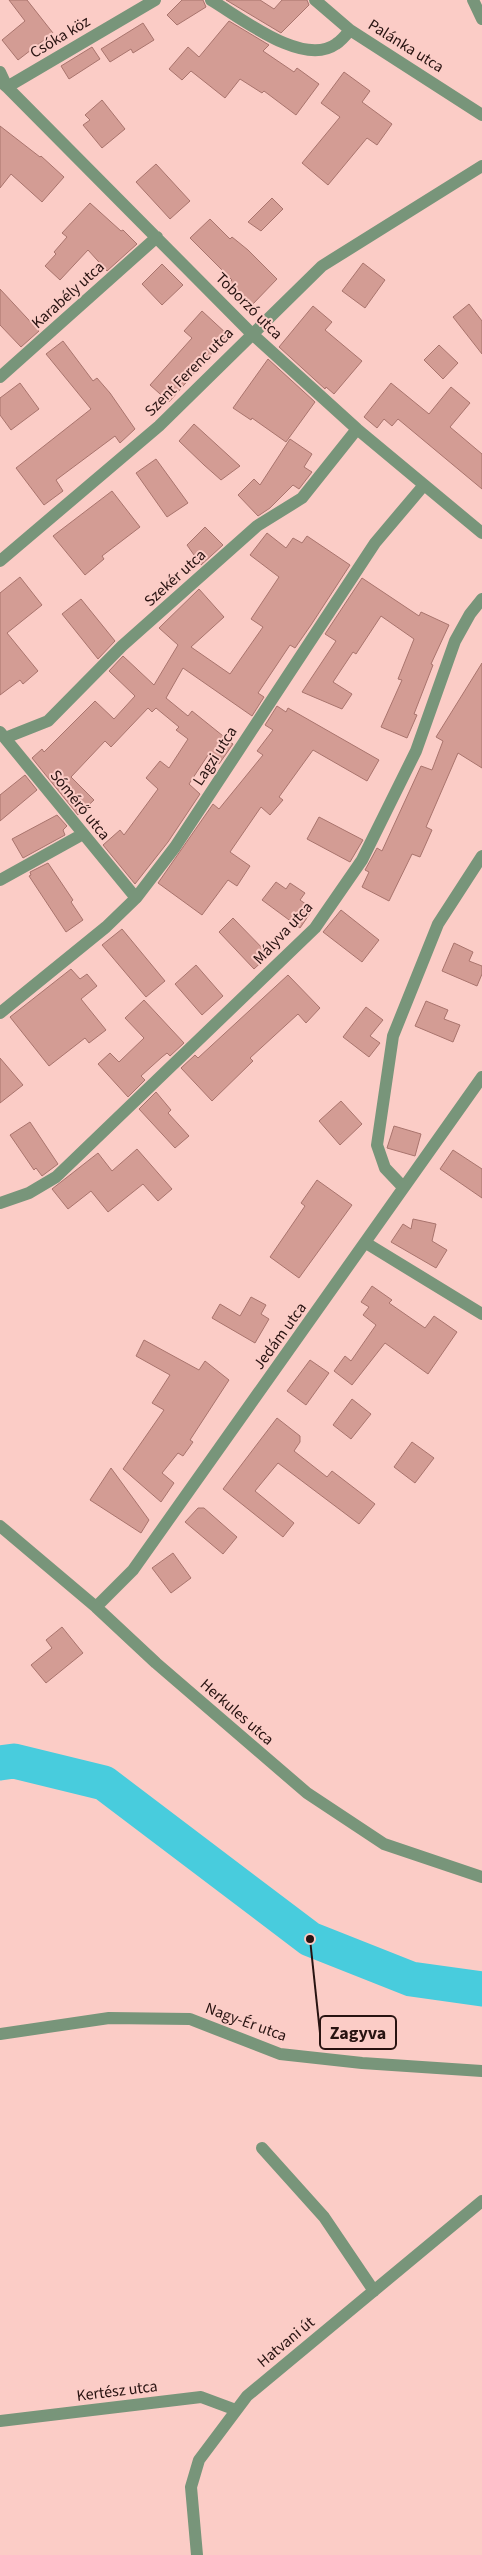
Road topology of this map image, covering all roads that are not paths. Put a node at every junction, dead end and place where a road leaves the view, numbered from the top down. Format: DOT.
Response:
graph roads {
  1 [pos="155,0"];
  2 [pos="211,0"];
  3 [pos="315,0"];
  4 [pos="473,0"];
  5 [pos="482,19"];
  6 [pos="350,30"];
  7 [pos="0,72"];
  8 [pos="4,84"];
  9 [pos="482,115"];
  10 [pos="482,166"];
  11 [pos="157,237"];
  12 [pos="251,333"];
  13 [pos="0,378"];
  14 [pos="357,429"];
  15 [pos="424,485"];
  16 [pos="482,533"];
  17 [pos="0,561"];
  18 [pos="482,599"];
  19 [pos="2,735"];
  20 [pos="83,834"];
  21 [pos="482,856"];
  22 [pos="0,880"];
  23 [pos="136,898"];
  24 [pos="0,1014"];
  25 [pos="482,1077"];
  26 [pos="403,1187"];
  27 [pos="0,1203"];
  28 [pos="366,1243"];
  29 [pos="482,1314"];
  30 [pos="0,1526"];
  31 [pos="96,1608"];
  32 [pos="482,1877"];
  33 [pos="0,2034"];
  34 [pos="482,2071"];
  35 [pos="262,2148"];
  36 [pos="482,2201"];
  37 [pos="374,2291"];
  38 [pos="236,2410"];
  39 [pos="0,2421"];
  40 [pos="197,2555"];
  1 -- 8 [label="street, Csóka köz"];
  2 -- 6 [label="street"];
  3 -- 6 [label="street, Palánka utca"];
  4 -- 5 [label="street"];
  6 -- 9 [label="street, Palánka utca"];
  7 -- 8 [label="street, Toborzó utca"];
  8 -- 11 [label="street, Toborzó utca"];
  10 -- 12 [label="street, Szent Ferenc utca"];
  11 -- 12 [label="street, Toborzó utca"];
  11 -- 13 [label="street, Karabély utca"];
  12 -- 14 [label="street, Toborzó utca"];
  12 -- 17 [label="street, Szent Ferenc utca"];
  14 -- 15 [label="street, Toborzó utca"];
  14 -- 19 [label="street, Szekér utca"];
  15 -- 16 [label="street, Toborzó utca"];
  15 -- 23 [label="street, Lagzi utca"];
  18 -- 27 [label="street, Mályva utca"];
  19 -- 20 [label="street, Sómérő utca"];
  20 -- 22 [label="street"];
  20 -- 23 [label="street, Sómérő utca"];
  21 -- 26 [label="street"];
  23 -- 24 [label="street, Lagzi utca"];
  25 -- 26 [label="street, Jedám utca"];
  26 -- 28 [label="street, Jedám utca"];
  28 -- 29 [label="street"];
  28 -- 31 [label="street, Jedám utca"];
  30 -- 31 [label="street, Herkules utca"];
  31 -- 32 [label="street, Herkules utca"];
  33 -- 34 [label="street, Nagy-Ér utca"];
  35 -- 37 [label="street"];
  36 -- 37 [label="street, Hatvani út"];
  37 -- 38 [label="street, Hatvani út"];
  38 -- 39 [label="street, Kertész utca"];
  38 -- 40 [label="street, Hatvani út"];
}
